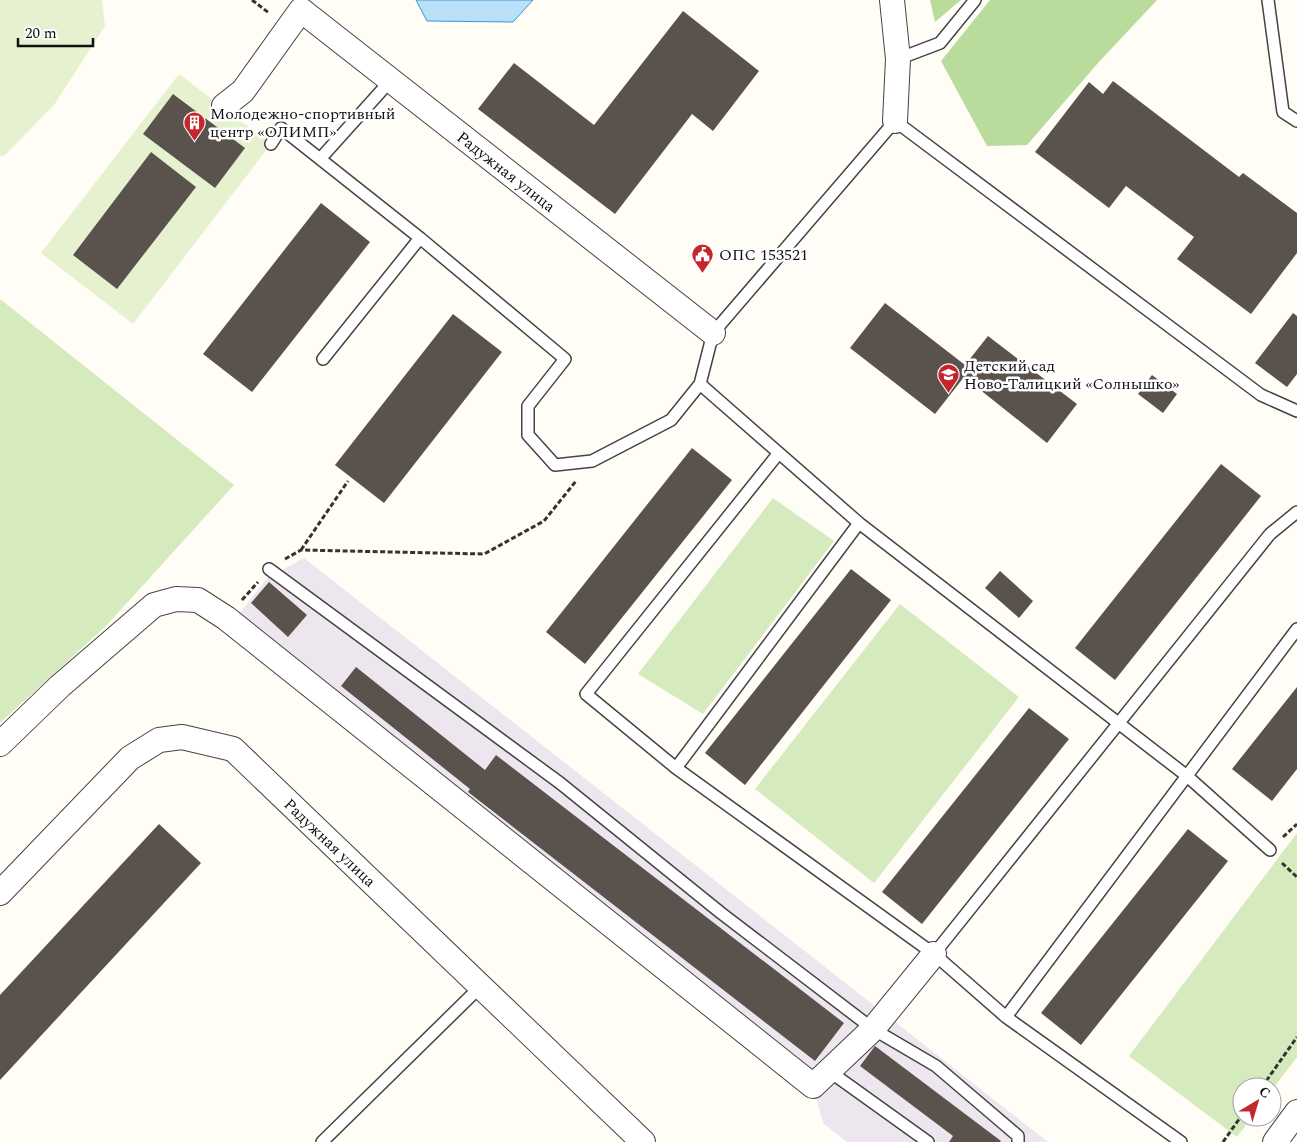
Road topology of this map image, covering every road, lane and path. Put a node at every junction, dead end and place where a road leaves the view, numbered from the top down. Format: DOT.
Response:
graph roads {
  1 [pos="892,0"];
  2 [pos="975,0"];
  3 [pos="1268,0"];
  4 [pos="898,59"];
  5 [pos="391,80"];
  6 [pos="224,106"];
  7 [pos="895,121"];
  8 [pos="1297,121"];
  9 [pos="270,144"];
  10 [pos="320,159"];
  11 [pos="420,238"];
  12 [pos="713,333"];
  13 [pos="323,359"];
  14 [pos="700,384"];
  15 [pos="1297,411"];
  16 [pos="778,454"];
  17 [pos="592,461"];
  18 [pos="348,481"];
  19 [pos="1297,512"];
  20 [pos="859,523"];
  21 [pos="301,550"];
  22 [pos="269,569"];
  23 [pos="226,618"];
  24 [pos="1297,629"];
  25 [pos="1119,725"];
  26 [pos="0,744"];
  27 [pos="676,768"];
  28 [pos="1186,776"];
  29 [pos="1270,850"];
  30 [pos="0,893"];
  31 [pos="934,954"];
  32 [pos="480,987"];
  33 [pos="1006,1017"];
  34 [pos="873,1029"];
  35 [pos="1297,1037"];
  36 [pos="829,1071"];
  37 [pos="1269,1077"];
  38 [pos="1297,1112"];
  39 [pos="1234,1127"];
  40 [pos="322,1142"];
  41 [pos="643,1142"];
  42 [pos="928,1142"];
  43 [pos="1018,1142"];
  44 [pos="1181,1142"];
  45 [pos="1223,1142"];
  46 [pos="1275,1142"];
  1 -- 4 [label="street"];
  2 -- 4 [label="lane"];
  3 -- 8 [label="lane"];
  4 -- 7 [label="street"];
  5 -- 6 [label="street, Радужная улица"];
  5 -- 10 [label="lane"];
  5 -- 12 [label="street, Радужная улица"];
  7 -- 12 [label="lane"];
  7 -- 15 [label="lane"];
  9 -- 10 [label="lane"];
  10 -- 11 [label="lane"];
  11 -- 13 [label="lane"];
  11 -- 17 [label="lane"];
  12 -- 14 [label="lane"];
  14 -- 16 [label="lane"];
  14 -- 17 [label="lane"];
  16 -- 20 [label="lane"];
  16 -- 27 [label="lane"];
  17 -- 21 [label="path"];
  18 -- 21 [label="path"];
  19 -- 25 [label="lane"];
  20 -- 25 [label="lane"];
  20 -- 27 [label="lane"];
  21 -- 22 [label="path"];
  22 -- 23 [label="path"];
  22 -- 34 [label="lane"];
  23 -- 26 [label="street"];
  23 -- 36 [label="street"];
  24 -- 28 [label="lane"];
  25 -- 28 [label="lane"];
  25 -- 31 [label="lane"];
  27 -- 31 [label="lane"];
  28 -- 29 [label="lane"];
  28 -- 33 [label="lane"];
  30 -- 32 [label="street, Радужная улица"];
  31 -- 33 [label="lane"];
  31 -- 34 [label="street"];
  32 -- 40 [label="lane"];
  32 -- 41 [label="street, Радужная улица"];
  33 -- 44 [label="lane"];
  34 -- 36 [label="street"];
  34 -- 43 [label="lane"];
  35 -- 37 [label="path"];
  36 -- 42 [label="lane"];
  38 -- 46 [label="street"];
  39 -- 45 [label="path"];
}
